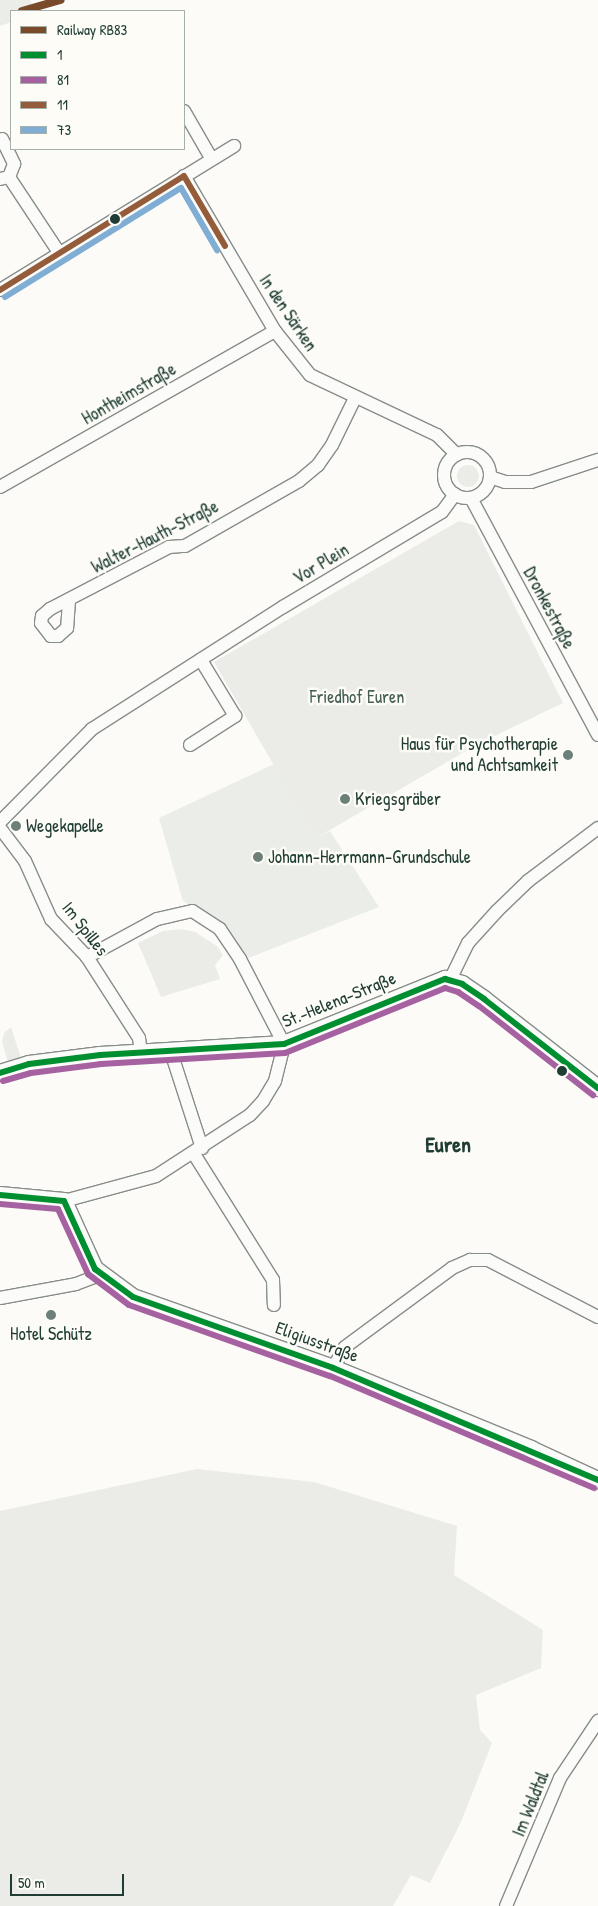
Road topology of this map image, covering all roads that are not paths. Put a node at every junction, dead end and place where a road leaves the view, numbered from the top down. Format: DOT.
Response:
graph roads {
  1 [pos="185,113"];
  2 [pos="1,139"];
  3 [pos="234,146"];
  4 [pos="211,158"];
  5 [pos="184,176"];
  6 [pos="4,178"];
  7 [pos="60,254"];
  8 [pos="0,290"];
  9 [pos="275,331"];
  10 [pos="355,398"];
  11 [pos="457,455"];
  12 [pos="598,460"];
  13 [pos="490,476"];
  14 [pos="0,487"];
  15 [pos="455,494"];
  16 [pos="471,498"];
  17 [pos="70,601"];
  18 [pos="201,660"];
  19 [pos="598,735"];
  20 [pos="190,745"];
  21 [pos="0,822"];
  22 [pos="0,828"];
  23 [pos="598,828"];
  24 [pos="87,957"];
  25 [pos="443,981"];
  26 [pos="284,1044"];
  27 [pos="141,1052"];
  28 [pos="171,1052"];
  29 [pos="0,1073"];
  30 [pos="598,1088"];
  31 [pos="198,1151"];
  32 [pos="0,1195"];
  33 [pos="64,1201"];
  34 [pos="100,1275"];
  35 [pos="0,1298"];
  36 [pos="274,1305"];
  37 [pos="598,1316"];
  38 [pos="333,1368"];
  39 [pos="598,1480"];
  40 [pos="598,1721"];
  41 [pos="506,1906"];
  1 -- 4 [label="street"];
  2 -- 6 [label="street"];
  3 -- 4 [label="street"];
  4 -- 5 [label="street"];
  5 -- 7 [label="street"];
  5 -- 9 [label="street, In den Särken"];
  6 -- 7 [label="street"];
  7 -- 8 [label="street"];
  9 -- 10 [label="street, In den Särken"];
  9 -- 14 [label="street, Hontheimstraße"];
  10 -- 11 [label="street, In den Särken"];
  10 -- 17 [label="street, Walter-Hauth-Straße"];
  11 -- 13 [label="street"];
  11 -- 15 [label="street"];
  12 -- 13 [label="street"];
  13 -- 16 [label="street"];
  15 -- 16 [label="street"];
  15 -- 18 [label="street, Vor Plein"];
  16 -- 19 [label="street, Dronkestraße"];
  18 -- 20 [label="street"];
  18 -- 21 [label="street, Vor Plein"];
  22 -- 24 [label="street, Im Spilles"];
  23 -- 25 [label="street"];
  24 -- 26 [label="street"];
  24 -- 27 [label="street, Im Spilles"];
  25 -- 26 [label="street, St.-Helena-Straße"];
  25 -- 30 [label="street"];
  26 -- 28 [label="street, St.-Helena-Straße"];
  26 -- 31 [label="street"];
  27 -- 28 [label="street, St.-Helena-Straße"];
  27 -- 29 [label="street, St.-Helena-Straße"];
  28 -- 31 [label="street"];
  31 -- 33 [label="street"];
  31 -- 36 [label="street"];
  32 -- 33 [label="street"];
  33 -- 34 [label="street"];
  34 -- 35 [label="street"];
  34 -- 38 [label="street, Eligiusstraße"];
  37 -- 38 [label="street"];
  38 -- 39 [label="street, Eligiusstraße"];
  40 -- 41 [label="street, Im Waldtal"];
}
